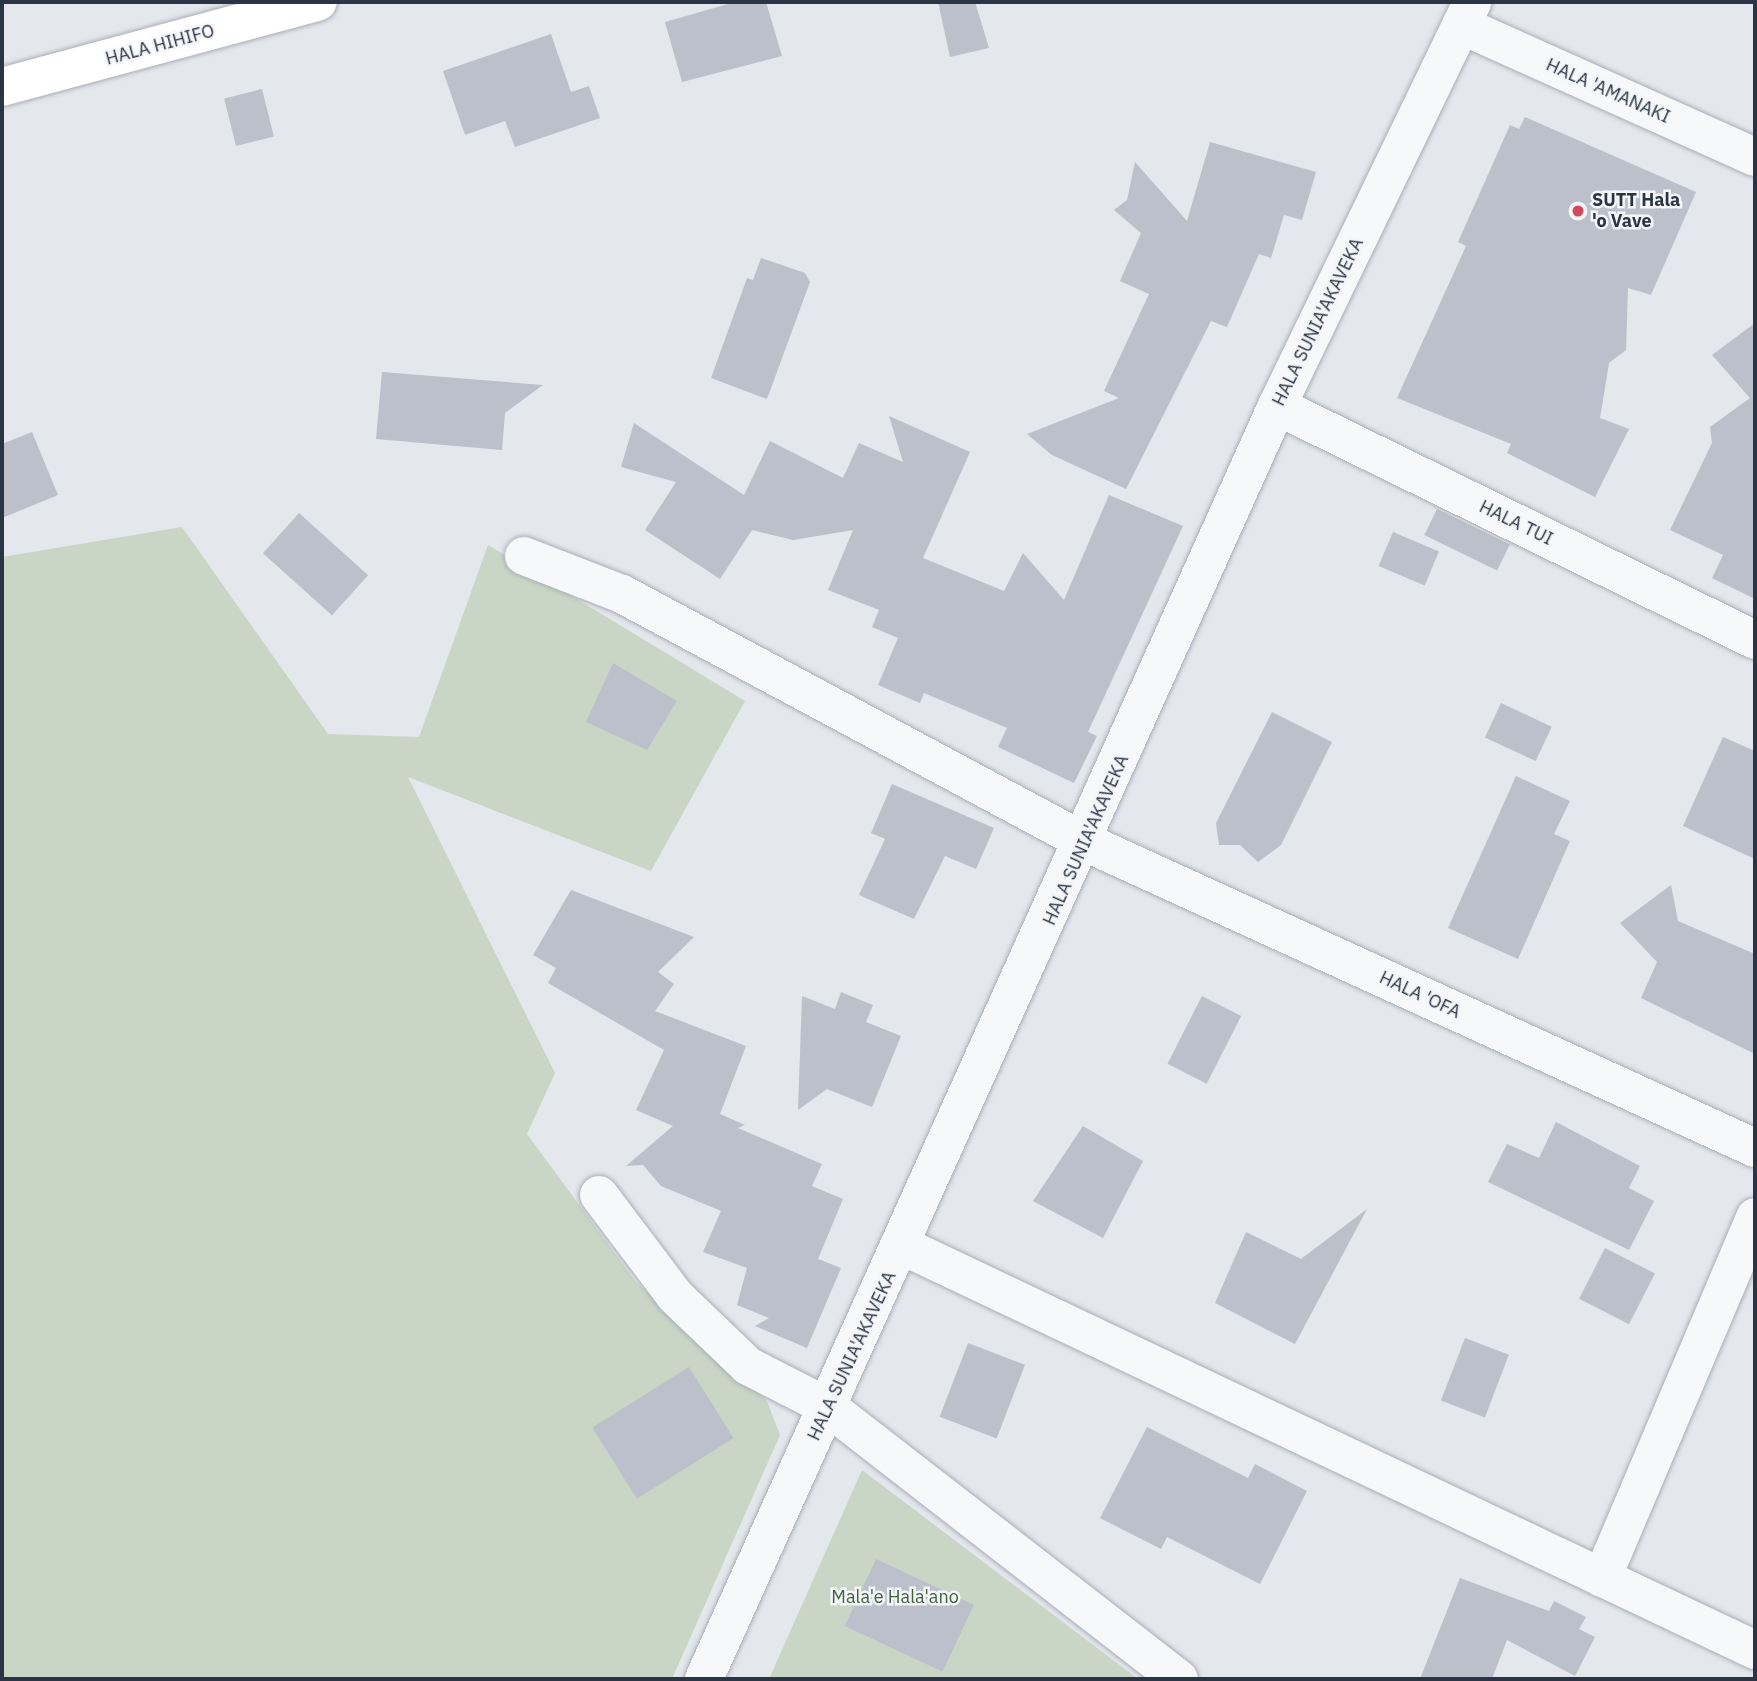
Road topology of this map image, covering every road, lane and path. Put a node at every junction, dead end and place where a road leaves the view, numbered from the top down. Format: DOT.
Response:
graph roads {
  1 [pos="318,2"];
  2 [pos="1466,13"];
  3 [pos="2,87"];
  4 [pos="1755,157"];
  5 [pos="1277,406"];
  6 [pos="524,556"];
  7 [pos="1755,640"];
  8 [pos="1085,842"];
  9 [pos="1755,1148"];
  10 [pos="599,1195"];
  11 [pos="1755,1217"];
  12 [pos="903,1246"];
  13 [pos="828,1406"];
  14 [pos="1602,1578"];
  15 [pos="1755,1650"];
  16 [pos="704,1679"];
  17 [pos="1179,1679"];
  1 -- 3 [label="main road, HALA HIHIFO"];
  2 -- 4 [label="street, HALA 'AMANAKI"];
  2 -- 5 [label="street, HALA SUNIA'AKAVEKA"];
  5 -- 7 [label="street, HALA TUI"];
  5 -- 8 [label="street, HALA SUNIA'AKAVEKA"];
  6 -- 8 [label="street, HALA 'OFA"];
  8 -- 9 [label="street, HALA 'OFA"];
  8 -- 12 [label="street, HALA SUNIA'AKAVEKA"];
  10 -- 13 [label="street"];
  11 -- 14 [label="street"];
  12 -- 13 [label="street, HALA SUNIA'AKAVEKA"];
  12 -- 14 [label="street"];
  13 -- 16 [label="street, HALA SUNIA'AKAVEKA"];
  13 -- 17 [label="street"];
  14 -- 15 [label="street"];
}
